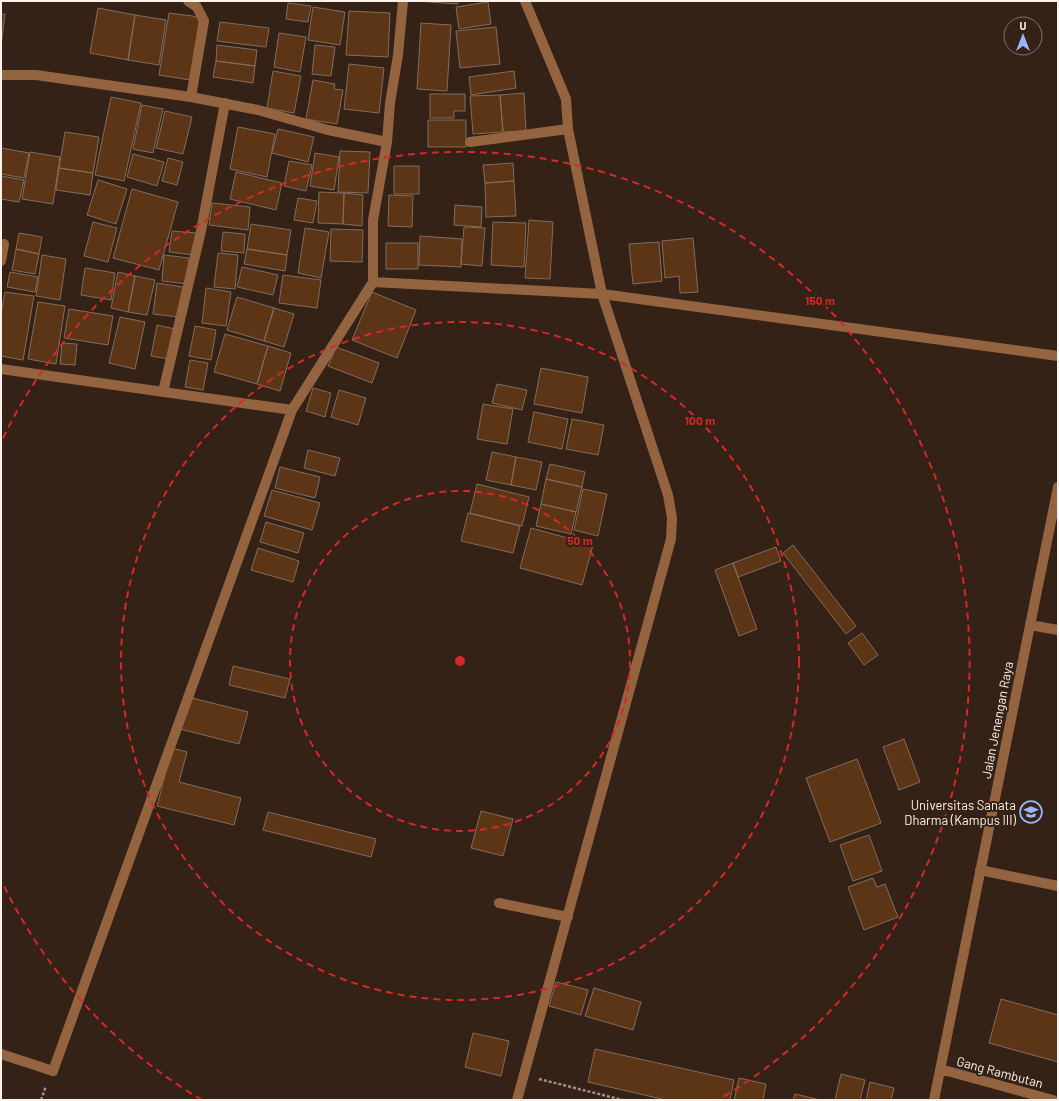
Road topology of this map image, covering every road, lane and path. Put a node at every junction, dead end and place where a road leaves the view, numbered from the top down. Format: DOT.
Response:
graph roads {
  1 [pos="188,1"];
  2 [pos="403,1"];
  3 [pos="525,1"];
  4 [pos="1,75"];
  5 [pos="191,97"];
  6 [pos="225,103"];
  7 [pos="568,129"];
  8 [pos="387,142"];
  9 [pos="470,142"];
  10 [pos="4,244"];
  11 [pos="1,261"];
  12 [pos="373,282"];
  13 [pos="602,294"];
  14 [pos="1058,356"];
  15 [pos="1,369"];
  16 [pos="163,392"];
  17 [pos="292,410"];
  18 [pos="1058,487"];
  19 [pos="1030,625"];
  20 [pos="1058,630"];
  21 [pos="980,870"];
  22 [pos="1058,886"];
  23 [pos="499,903"];
  24 [pos="568,917"];
  25 [pos="1,1054"];
  26 [pos="940,1069"];
  27 [pos="525,1076"];
  28 [pos="517,1100"];
  29 [pos="623,1100"];
  30 [pos="934,1100"];
  31 [pos="1054,1100"];
  1 -- 5 [label="street"];
  2 -- 8 [label="street"];
  3 -- 7 [label="street"];
  4 -- 5 [label="street"];
  5 -- 6 [label="street"];
  6 -- 8 [label="street"];
  6 -- 16 [label="street"];
  7 -- 9 [label="street"];
  7 -- 13 [label="street"];
  8 -- 12 [label="street"];
  10 -- 11 [label="street"];
  12 -- 13 [label="street"];
  12 -- 17 [label="street"];
  13 -- 14 [label="street"];
  13 -- 24 [label="street"];
  15 -- 16 [label="street"];
  16 -- 17 [label="street"];
  17 -- 25 [label="street"];
  18 -- 19 [label="street, Jalan Jenengan Raya"];
  19 -- 20 [label="street"];
  19 -- 21 [label="street, Jalan Jenengan Raya"];
  21 -- 22 [label="street"];
  21 -- 26 [label="street, Jalan Jenengan Raya"];
  23 -- 24 [label="street"];
  24 -- 27 [label="street"];
  26 -- 30 [label="street, Jalan Jenengan Raya"];
  26 -- 31 [label="street, Gang Rambutan"];
  27 -- 28 [label="street"];
  27 -- 29 [label="path"];
}
